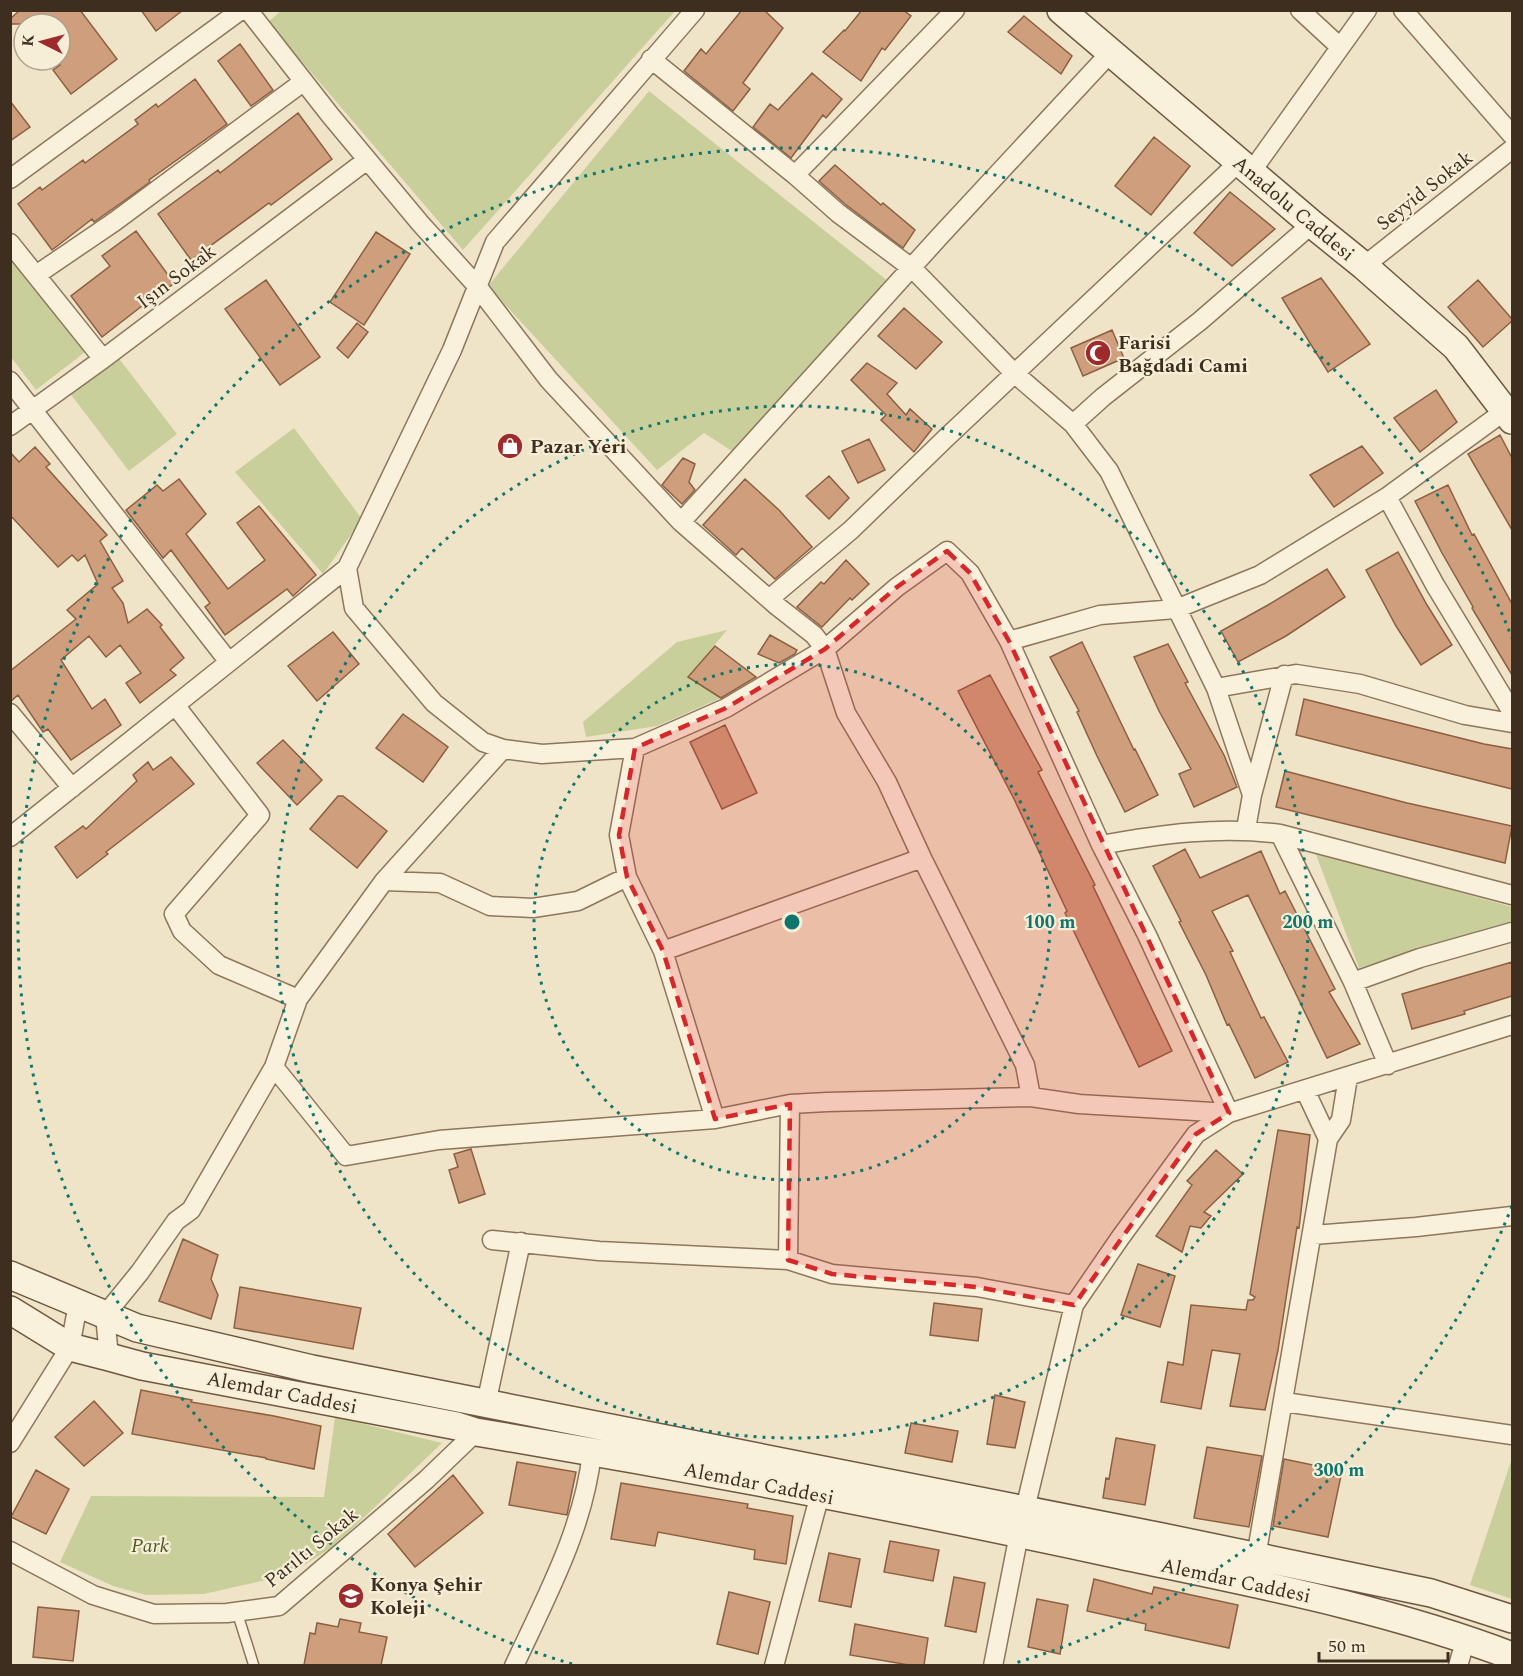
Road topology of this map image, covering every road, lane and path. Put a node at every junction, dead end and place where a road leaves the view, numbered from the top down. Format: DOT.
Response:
graph roads {
  1 [pos="240,10"];
  2 [pos="248,10"];
  3 [pos="695,10"];
  4 [pos="955,10"];
  5 [pos="1061,10"];
  6 [pos="1300,10"];
  7 [pos="1367,10"];
  8 [pos="1402,10"];
  9 [pos="1340,47"];
  10 [pos="1110,52"];
  11 [pos="651,59"];
  12 [pos="303,82"];
  13 [pos="1512,135"];
  14 [pos="1512,149"];
  15 [pos="368,160"];
  16 [pos="1245,167"];
  17 [pos="795,175"];
  18 [pos="10,179"];
  19 [pos="1312,224"];
  20 [pos="10,243"];
  21 [pos="1364,266"];
  22 [pos="913,269"];
  23 [pos="36,275"];
  24 [pos="477,286"];
  25 [pos="104,358"];
  26 [pos="1014,373"];
  27 [pos="10,381"];
  28 [pos="33,410"];
  29 [pos="1509,415"];
  30 [pos="1073,424"];
  31 [pos="10,426"];
  32 [pos="1387,498"];
  33 [pos="681,522"];
  34 [pos="346,568"];
  35 [pos="769,599"];
  36 [pos="1176,609"];
  37 [pos="1009,641"];
  38 [pos="825,649"];
  39 [pos="230,662"];
  40 [pos="1284,675"];
  41 [pos="1216,688"];
  42 [pos="175,705"];
  43 [pos="1512,712"];
  44 [pos="10,713"];
  45 [pos="1512,723"];
  46 [pos="635,748"];
  47 [pos="504,749"];
  48 [pos="72,788"];
  49 [pos="1252,795"];
  50 [pos="1246,830"];
  51 [pos="1280,834"];
  52 [pos="10,837"];
  53 [pos="1101,845"];
  54 [pos="922,858"];
  55 [pos="627,877"];
  56 [pos="384,881"];
  57 [pos="1512,895"];
  58 [pos="1512,932"];
  59 [pos="663,951"];
  60 [pos="1353,982"];
  61 [pos="298,999"];
  62 [pos="1512,1025"];
  63 [pos="1388,1065"];
  64 [pos="274,1067"];
  65 [pos="1348,1077"];
  66 [pos="1305,1090"];
  67 [pos="1031,1097"];
  68 [pos="790,1104"];
  69 [pos="1229,1113"];
  70 [pos="716,1119"];
  71 [pos="1328,1139"];
  72 [pos="1512,1216"];
  73 [pos="1312,1235"];
  74 [pos="492,1240"];
  75 [pos="521,1242"];
  76 [pos="788,1260"];
  77 [pos="10,1275"];
  78 [pos="78,1304"];
  79 [pos="1074,1305"];
  80 [pos="10,1310"];
  81 [pos="105,1315"];
  82 [pos="70,1347"];
  83 [pos="109,1357"];
  84 [pos="1284,1402"];
  85 [pos="486,1404"];
  86 [pos="476,1432"];
  87 [pos="1512,1434"];
  88 [pos="10,1443"];
  89 [pos="592,1452"];
  90 [pos="820,1494"];
  91 [pos="1023,1522"];
  92 [pos="10,1551"];
  93 [pos="1256,1557"];
  94 [pos="237,1612"];
  95 [pos="1512,1619"];
  96 [pos="1466,1638"];
  97 [pos="1512,1656"];
  98 [pos="254,1665"];
  99 [pos="514,1665"];
  100 [pos="774,1665"];
  101 [pos="993,1665"];
  102 [pos="1458,1665"];
  1 -- 18 [label="street"];
  2 -- 12 [label="street"];
  3 -- 11 [label="street"];
  4 -- 17 [label="street"];
  5 -- 10 [label="main road, Anadolu Caddesi"];
  6 -- 9 [label="street"];
  7 -- 9 [label="street"];
  8 -- 13 [label="street"];
  9 -- 16 [label="street"];
  10 -- 16 [label="main road, Anadolu Caddesi"];
  10 -- 22 [label="street"];
  11 -- 17 [label="street"];
  11 -- 24 [label="street"];
  12 -- 15 [label="street"];
  12 -- 23 [label="street"];
  14 -- 21 [label="street, Seyyid Sokak"];
  15 -- 24 [label="street"];
  15 -- 25 [label="street, Işın Sokak"];
  16 -- 19 [label="main road, Anadolu Caddesi"];
  16 -- 26 [label="street"];
  17 -- 22 [label="street"];
  19 -- 21 [label="main road, Anadolu Caddesi"];
  19 -- 30 [label="street"];
  20 -- 23 [label="street"];
  21 -- 29 [label="main road, Anadolu Caddesi"];
  22 -- 26 [label="street"];
  22 -- 33 [label="street"];
  23 -- 25 [label="street"];
  24 -- 33 [label="street"];
  24 -- 34 [label="street"];
  25 -- 28 [label="street, Işın Sokak"];
  26 -- 30 [label="street"];
  26 -- 35 [label="street"];
  27 -- 28 [label="street"];
  28 -- 31 [label="street, Işın Sokak"];
  28 -- 39 [label="street"];
  29 -- 32 [label="street"];
  30 -- 36 [label="street"];
  32 -- 36 [label="street"];
  32 -- 43 [label="street"];
  33 -- 35 [label="street"];
  34 -- 39 [label="street"];
  34 -- 47 [label="street"];
  35 -- 38 [label="street"];
  36 -- 37 [label="street"];
  36 -- 41 [label="street"];
  37 -- 38 [label="street"];
  37 -- 53 [label="street"];
  38 -- 46 [label="street"];
  38 -- 54 [label="street"];
  39 -- 42 [label="street"];
  40 -- 41 [label="street"];
  40 -- 45 [label="street"];
  40 -- 49 [label="street"];
  41 -- 49 [label="street"];
  42 -- 48 [label="street"];
  42 -- 61 [label="street"];
  44 -- 48 [label="street"];
  46 -- 47 [label="street"];
  46 -- 55 [label="street"];
  47 -- 56 [label="street"];
  48 -- 52 [label="street"];
  49 -- 50 [label="street"];
  50 -- 51 [label="street"];
  50 -- 53 [label="street"];
  51 -- 57 [label="street"];
  51 -- 60 [label="street"];
  53 -- 69 [label="street"];
  54 -- 59 [label="street"];
  54 -- 67 [label="street"];
  55 -- 56 [label="street"];
  55 -- 59 [label="street"];
  56 -- 61 [label="street"];
  58 -- 60 [label="street"];
  59 -- 70 [label="street"];
  60 -- 63 [label="street"];
  61 -- 64 [label="street"];
  62 -- 63 [label="street"];
  63 -- 65 [label="street"];
  64 -- 70 [label="street"];
  64 -- 81 [label="street"];
  65 -- 66 [label="street"];
  65 -- 71 [label="street"];
  66 -- 69 [label="street"];
  66 -- 71 [label="street"];
  67 -- 68 [label="street"];
  67 -- 69 [label="street"];
  68 -- 70 [label="street"];
  68 -- 76 [label="street"];
  69 -- 79 [label="street"];
  71 -- 73 [label="street"];
  72 -- 73 [label="street"];
  73 -- 84 [label="street"];
  74 -- 75 [label="street"];
  75 -- 76 [label="street"];
  75 -- 85 [label="street"];
  76 -- 79 [label="street"];
  77 -- 78 [label="main road, Alemdar Caddesi"];
  78 -- 81 [label="main road, Alemdar Caddesi"];
  78 -- 82 [label="street"];
  79 -- 91 [label="street"];
  80 -- 82 [label="main road, Alemdar Caddesi"];
  81 -- 83 [label="street"];
  81 -- 85 [label="main road, Alemdar Caddesi"];
  82 -- 83 [label="main road, Alemdar Caddesi"];
  82 -- 88 [label="street"];
  83 -- 86 [label="main road, Alemdar Caddesi"];
  84 -- 87 [label="street"];
  84 -- 93 [label="street"];
  85 -- 91 [label="main road, Alemdar Caddesi"];
  86 -- 89 [label="main road, Alemdar Caddesi"];
  86 -- 94 [label="street, Parıltı Sokak"];
  89 -- 90 [label="main road, Alemdar Caddesi"];
  89 -- 99 [label="street"];
  90 -- 91 [label="main road, Alemdar Caddesi"];
  90 -- 100 [label="street"];
  91 -- 93 [label="main road, Alemdar Caddesi"];
  91 -- 96 [label="main road, Alemdar Caddesi"];
  91 -- 101 [label="street"];
  92 -- 94 [label="street, Parıltı Sokak"];
  93 -- 95 [label="main road, Alemdar Caddesi"];
  94 -- 98 [label="lane"];
  96 -- 97 [label="main road, Alemdar Caddesi"];
  96 -- 102 [label="street"];
}
